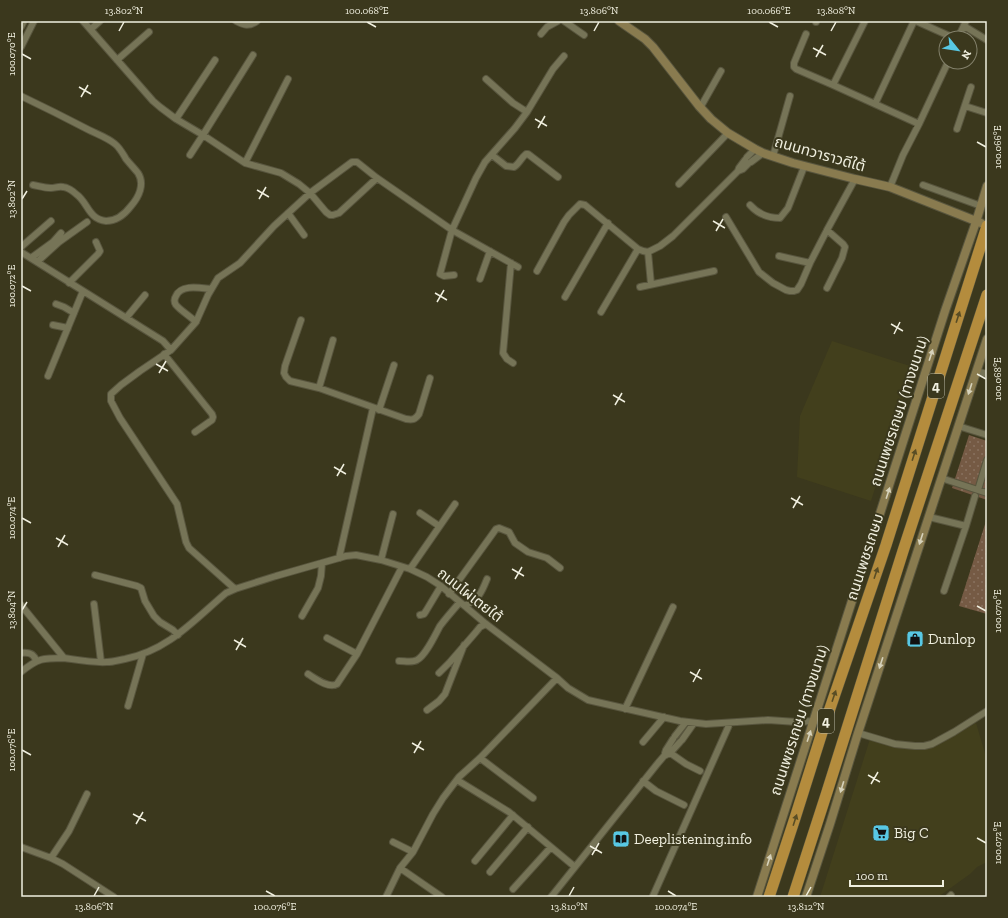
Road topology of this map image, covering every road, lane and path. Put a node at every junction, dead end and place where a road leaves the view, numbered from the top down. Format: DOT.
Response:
graph roads {
  1 [pos="24,21"];
  2 [pos="34,21"];
  3 [pos="83,21"];
  4 [pos="100,21"];
  5 [pos="236,21"];
  6 [pos="257,21"];
  7 [pos="558,21"];
  8 [pos="564,21"];
  9 [pos="619,21"];
  10 [pos="865,21"];
  11 [pos="915,21"];
  12 [pos="965,24"];
  13 [pos="21,27"];
  14 [pos="91,28"];
  15 [pos="938,31"];
  16 [pos="149,32"];
  17 [pos="541,34"];
  18 [pos="806,34"];
  19 [pos="584,35"];
  20 [pos="987,40"];
  21 [pos="21,47"];
  22 [pos="253,55"];
  23 [pos="564,56"];
  24 [pos="117,60"];
  25 [pos="215,60"];
  26 [pos="944,70"];
  27 [pos="721,71"];
  28 [pos="288,79"];
  29 [pos="486,79"];
  30 [pos="833,85"];
  31 [pos="971,87"];
  32 [pos="21,96"];
  33 [pos="790,96"];
  34 [pos="875,104"];
  35 [pos="965,106"];
  36 [pos="700,108"];
  37 [pos="527,112"];
  38 [pos="987,113"];
  39 [pos="176,119"];
  40 [pos="919,124"];
  41 [pos="957,129"];
  42 [pos="728,133"];
  43 [pos="204,135"];
  44 [pos="755,149"];
  45 [pos="763,153"];
  46 [pos="492,155"];
  47 [pos="190,156"];
  48 [pos="773,156"];
  49 [pos="748,161"];
  50 [pos="245,163"];
  51 [pos="804,166"];
  52 [pos="558,177"];
  53 [pos="377,178"];
  54 [pos="855,179"];
  55 [pos="679,184"];
  56 [pos="33,185"];
  57 [pos="923,185"];
  58 [pos="987,186"];
  59 [pos="890,187"];
  60 [pos="310,193"];
  61 [pos="750,205"];
  62 [pos="981,206"];
  63 [pos="288,213"];
  64 [pos="726,217"];
  65 [pos="51,221"];
  66 [pos="87,222"];
  67 [pos="976,222"];
  68 [pos="608,224"];
  69 [pos="987,226"];
  70 [pos="452,230"];
  71 [pos="827,230"];
  72 [pos="61,233"];
  73 [pos="304,235"];
  74 [pos="96,242"];
  75 [pos="21,247"];
  76 [pos="638,249"];
  77 [pos="490,251"];
  78 [pos="21,252"];
  79 [pos="648,252"];
  80 [pos="779,256"];
  81 [pos="31,258"];
  82 [pos="37,262"];
  83 [pos="511,263"];
  84 [pos="810,263"];
  85 [pos="518,267"];
  86 [pos="537,271"];
  87 [pos="714,271"];
  88 [pos="454,275"];
  89 [pos="480,279"];
  90 [pos="69,282"];
  91 [pos="651,284"];
  92 [pos="640,287"];
  93 [pos="827,288"];
  94 [pos="211,289"];
  95 [pos="83,291"];
  96 [pos="145,295"];
  97 [pos="987,295"];
  98 [pos="565,297"];
  99 [pos="56,304"];
  100 [pos="601,312"];
  101 [pos="74,313"];
  102 [pos="126,318"];
  103 [pos="301,320"];
  104 [pos="196,322"];
  105 [pos="53,325"];
  106 [pos="68,328"];
  107 [pos="987,338"];
  108 [pos="333,340"];
  109 [pos="171,350"];
  110 [pos="164,354"];
  111 [pos="513,363"];
  112 [pos="394,365"];
  113 [pos="976,371"];
  114 [pos="987,374"];
  115 [pos="48,376"];
  116 [pos="430,378"];
  117 [pos="319,388"];
  118 [pos="376,409"];
  119 [pos="958,426"];
  120 [pos="195,432"];
  121 [pos="987,434"];
  122 [pos="987,460"];
  123 [pos="941,478"];
  124 [pos="976,493"];
  125 [pos="987,493"];
  126 [pos="455,504"];
  127 [pos="420,513"];
  128 [pos="393,514"];
  129 [pos="929,517"];
  130 [pos="439,526"];
  131 [pos="966,526"];
  132 [pos="339,558"];
  133 [pos="381,560"];
  134 [pos="322,563"];
  135 [pos="402,567"];
  136 [pos="560,568"];
  137 [pos="410,569"];
  138 [pos="95,575"];
  139 [pos="487,579"];
  140 [pos="441,586"];
  141 [pos="235,589"];
  142 [pos="944,591"];
  143 [pos="449,594"];
  144 [pos="94,604"];
  145 [pos="462,604"];
  146 [pos="21,605"];
  147 [pos="673,607"];
  148 [pos="420,615"];
  149 [pos="302,616"];
  150 [pos="486,624"];
  151 [pos="178,635"];
  152 [pos="327,638"];
  153 [pos="464,646"];
  154 [pos="21,653"];
  155 [pos="143,654"];
  156 [pos="357,654"];
  157 [pos="64,658"];
  158 [pos="36,661"];
  159 [pos="399,661"];
  160 [pos="101,662"];
  161 [pos="21,672"];
  162 [pos="439,673"];
  163 [pos="308,674"];
  164 [pos="557,678"];
  165 [pos="128,706"];
  166 [pos="625,709"];
  167 [pos="427,710"];
  168 [pos="987,711"];
  169 [pos="664,717"];
  170 [pos="814,721"];
  171 [pos="686,722"];
  172 [pos="694,723"];
  173 [pos="730,723"];
  174 [pos="858,733"];
  175 [pos="643,742"];
  176 [pos="667,753"];
  177 [pos="480,758"];
  178 [pos="700,771"];
  179 [pos="457,780"];
  180 [pos="643,781"];
  181 [pos="87,794"];
  182 [pos="533,798"];
  183 [pos="684,805"];
  184 [pos="513,815"];
  185 [pos="528,827"];
  186 [pos="393,842"];
  187 [pos="551,846"];
  188 [pos="21,847"];
  189 [pos="413,852"];
  190 [pos="51,858"];
  191 [pos="475,861"];
  192 [pos="575,867"];
  193 [pos="400,868"];
  194 [pos="490,872"];
  195 [pos="513,889"];
  196 [pos="653,896"];
  197 [pos="114,897"];
  198 [pos="386,897"];
  199 [pos="442,897"];
  200 [pos="551,897"];
  201 [pos="757,897"];
  202 [pos="769,897"];
  203 [pos="793,897"];
  204 [pos="806,897"];
  1 -- 13 [label="street"];
  2 -- 21 [label="street"];
  3 -- 14 [label="street"];
  4 -- 14 [label="street"];
  5 -- 6 [label="street"];
  7 -- 17 [label="street"];
  8 -- 19 [label="street"];
  9 -- 36 [label="main road, ถนนทวาราวดีใต้"];
  10 -- 30 [label="street"];
  11 -- 15 [label="street"];
  11 -- 34 [label="street"];
  12 -- 20 [label="street"];
  14 -- 24 [label="street"];
  16 -- 24 [label="street"];
  18 -- 30 [label="street"];
  22 -- 43 [label="street"];
  23 -- 37 [label="street"];
  24 -- 39 [label="street"];
  25 -- 39 [label="street"];
  26 -- 40 [label="street"];
  27 -- 36 [label="street"];
  28 -- 50 [label="street"];
  29 -- 37 [label="street"];
  30 -- 34 [label="street"];
  31 -- 35 [label="street"];
  32 -- 56 [label="street"];
  33 -- 48 [label="street"];
  34 -- 40 [label="street"];
  35 -- 38 [label="street"];
  35 -- 41 [label="street"];
  36 -- 42 [label="main road, ถนนทวาราวดีใต้"];
  37 -- 46 [label="street"];
  39 -- 43 [label="street"];
  40 -- 59 [label="street"];
  42 -- 44 [label="main road, ถนนทวาราวดีใต้"];
  42 -- 55 [label="street"];
  43 -- 47 [label="street"];
  43 -- 50 [label="street"];
  44 -- 45 [label="main road, ถนนทวาราวดีใต้"];
  44 -- 49 [label="street"];
  45 -- 48 [label="main road, ถนนทวาราวดีใต้"];
  45 -- 49 [label="street"];
  46 -- 52 [label="street"];
  46 -- 70 [label="street"];
  48 -- 51 [label="main road, ถนนทวาราวดีใต้"];
  49 -- 79 [label="street"];
  50 -- 60 [label="street"];
  51 -- 54 [label="main road, ถนนทวาราวดีใต้"];
  51 -- 61 [label="street"];
  53 -- 60 [label="street"];
  53 -- 60 [label="street"];
  53 -- 70 [label="street"];
  54 -- 59 [label="main road, ถนนทวาราวดีใต้"];
  54 -- 71 [label="street"];
  57 -- 62 [label="street"];
  58 -- 62 [label="main road, ถนนเพชรเกษม (ทางขนาน) / 4"];
  59 -- 67 [label="main road, ถนนทวาราวดีใต้"];
  60 -- 63 [label="street"];
  62 -- 67 [label="main road, ถนนเพชรเกษม (ทางขนาน) / 4"];
  63 -- 73 [label="street"];
  63 -- 94 [label="street"];
  64 -- 84 [label="street"];
  65 -- 75 [label="street"];
  66 -- 82 [label="street"];
  67 -- 69 [label="main road, ถนนทวาราวดีใต้"];
  170 -- 67 [label="main road, ถนนเพชรเกษม (ทางขนาน) / 4, one-way"];
  68 -- 76 [label="street"];
  68 -- 86 [label="street"];
  68 -- 98 [label="street"];
  202 -- 69 [label="highway, ถนนเพชรเกษม / 4, one-way"];
  70 -- 77 [label="street"];
  70 -- 88 [label="street"];
  71 -- 84 [label="street"];
  71 -- 93 [label="street"];
  72 -- 81 [label="street"];
  74 -- 90 [label="street"];
  76 -- 79 [label="street"];
  76 -- 100 [label="street"];
  77 -- 83 [label="street"];
  77 -- 89 [label="street"];
  78 -- 81 [label="street"];
  79 -- 91 [label="street"];
  80 -- 84 [label="street"];
  81 -- 82 [label="street"];
  82 -- 90 [label="street"];
  83 -- 85 [label="street"];
  83 -- 111 [label="street"];
  87 -- 91 [label="street"];
  90 -- 95 [label="street"];
  91 -- 92 [label="street"];
  94 -- 104 [label="street"];
  94 -- 104 [label="street"];
  95 -- 101 [label="street"];
  95 -- 102 [label="street"];
  96 -- 102 [label="street"];
  97 -- 203 [label="highway, 4"];
  99 -- 101 [label="street"];
  101 -- 106 [label="street"];
  102 -- 109 [label="street"];
  103 -- 117 [label="street"];
  104 -- 109 [label="street"];
  105 -- 106 [label="street"];
  106 -- 115 [label="street"];
  107 -- 113 [label="main road, 4"];
  108 -- 117 [label="street"];
  109 -- 110 [label="street"];
  110 -- 120 [label="street"];
  110 -- 141 [label="street"];
  112 -- 118 [label="street"];
  113 -- 114 [label="street"];
  113 -- 119 [label="main road, 4, one-way"];
  116 -- 118 [label="street"];
  117 -- 118 [label="street"];
  118 -- 132 [label="street"];
  119 -- 121 [label="street"];
  119 -- 123 [label="main road, 4"];
  122 -- 124 [label="street"];
  123 -- 124 [label="street"];
  123 -- 129 [label="main road, 4"];
  124 -- 125 [label="street"];
  124 -- 131 [label="street"];
  126 -- 130 [label="street"];
  127 -- 130 [label="street"];
  128 -- 133 [label="street"];
  129 -- 131 [label="street"];
  129 -- 174 [label="main road, 4, one-way"];
  130 -- 137 [label="street"];
  131 -- 142 [label="street"];
  132 -- 133 [label="street, ถนนไผ่เตยใต้"];
  132 -- 134 [label="street, ถนนไผ่เตยใต้"];
  133 -- 135 [label="street, ถนนไผ่เตยใต้"];
  134 -- 141 [label="street, ถนนไผ่เตยใต้"];
  134 -- 149 [label="street"];
  135 -- 137 [label="street, ถนนไผ่เตยใต้"];
  135 -- 156 [label="street"];
  136 -- 143 [label="street"];
  137 -- 140 [label="street, ถนนไผ่เตยใต้"];
  138 -- 151 [label="street"];
  139 -- 145 [label="street"];
  140 -- 143 [label="street, ถนนไผ่เตยใต้"];
  140 -- 148 [label="street"];
  141 -- 151 [label="street, ถนนไผ่เตยใต้"];
  143 -- 145 [label="street, ถนนไผ่เตยใต้"];
  144 -- 160 [label="street"];
  145 -- 150 [label="street, ถนนไผ่เตยใต้"];
  145 -- 159 [label="street"];
  146 -- 157 [label="street"];
  147 -- 166 [label="street"];
  150 -- 153 [label="street"];
  150 -- 164 [label="street, ถนนไผ่เตยใต้"];
  151 -- 155 [label="street, ถนนไผ่เตยใต้"];
  152 -- 156 [label="street"];
  153 -- 162 [label="street"];
  153 -- 167 [label="street"];
  154 -- 158 [label="street"];
  155 -- 160 [label="street, ถนนไผ่เตยใต้"];
  155 -- 165 [label="street"];
  156 -- 163 [label="street"];
  157 -- 158 [label="street, ถนนไผ่เตยใต้"];
  157 -- 160 [label="street, ถนนไผ่เตยใต้"];
  158 -- 161 [label="street"];
  164 -- 166 [label="street, ถนนไผ่เตยใต้"];
  164 -- 177 [label="street"];
  166 -- 169 [label="street, ถนนไผ่เตยใต้"];
  168 -- 174 [label="street"];
  169 -- 171 [label="street, ถนนไผ่เตยใต้"];
  169 -- 175 [label="street"];
  170 -- 173 [label="street, ถนนไผ่เตยใต้"];
  201 -- 170 [label="main road, ถนนเพชรเกษม (ทางขนาน) / 4, one-way"];
  171 -- 172 [label="street, ถนนไผ่เตยใต้"];
  171 -- 176 [label="street"];
  172 -- 173 [label="street, ถนนไผ่เตยใต้"];
  172 -- 176 [label="street"];
  173 -- 196 [label="street"];
  174 -- 204 [label="main road, 4, one-way"];
  176 -- 178 [label="street"];
  176 -- 180 [label="street"];
  177 -- 179 [label="street"];
  177 -- 182 [label="street"];
  179 -- 184 [label="street"];
  179 -- 189 [label="street"];
  180 -- 183 [label="street"];
  180 -- 192 [label="street"];
  181 -- 190 [label="street"];
  184 -- 185 [label="street"];
  184 -- 191 [label="street"];
  185 -- 187 [label="street"];
  185 -- 194 [label="street"];
  186 -- 189 [label="street"];
  187 -- 192 [label="street"];
  187 -- 195 [label="street"];
  188 -- 190 [label="street"];
  189 -- 193 [label="street"];
  190 -- 197 [label="street"];
  192 -- 200 [label="street"];
  193 -- 198 [label="street"];
  193 -- 199 [label="street"];
}
